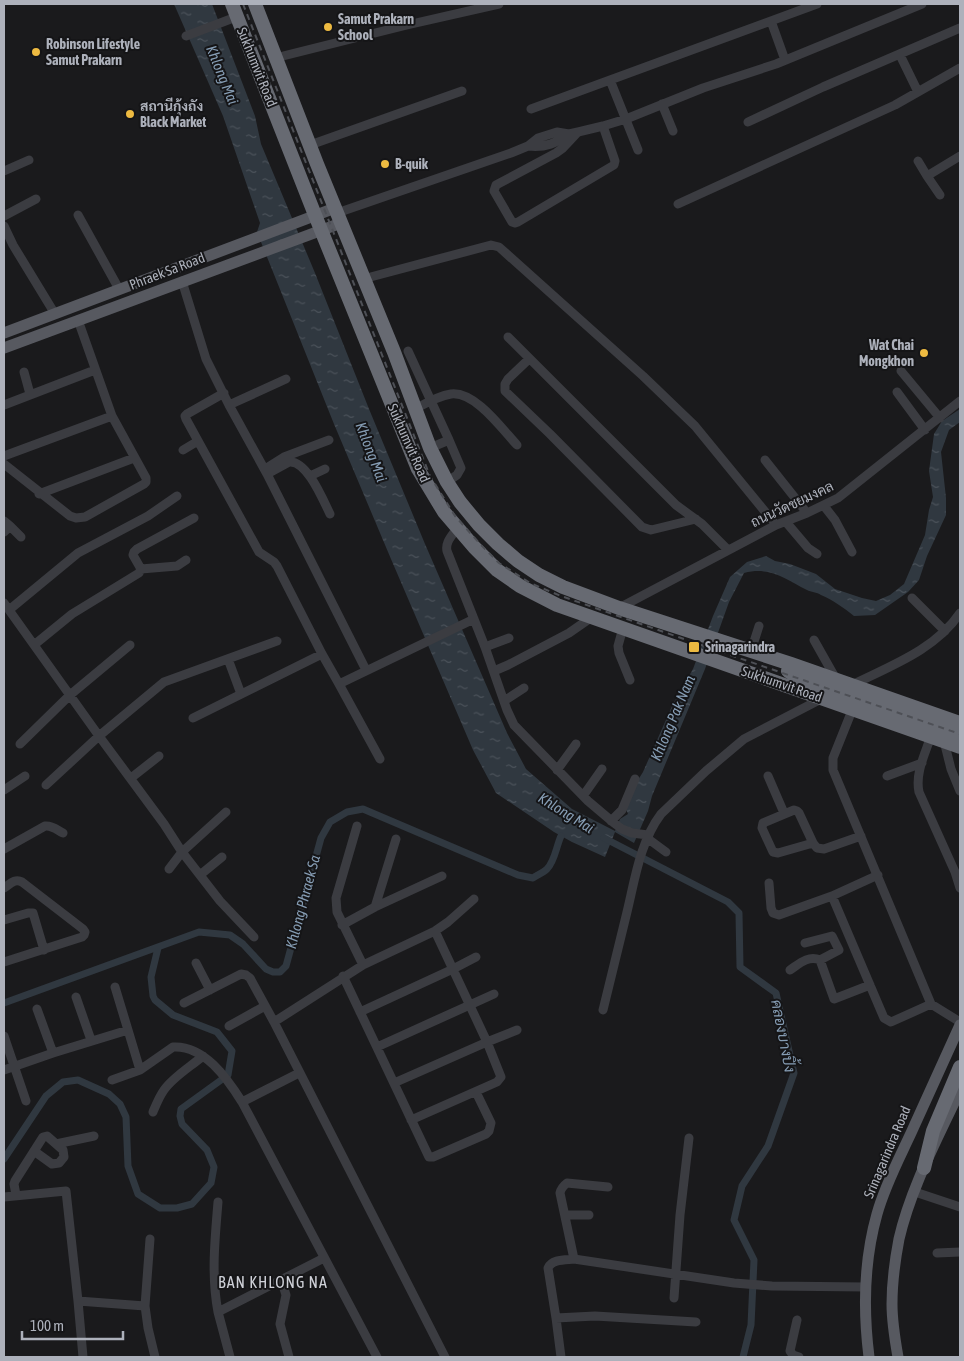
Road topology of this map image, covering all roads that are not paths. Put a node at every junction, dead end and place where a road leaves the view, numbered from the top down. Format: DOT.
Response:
graph roads {
  1 [pos="255,4"];
  2 [pos="499,4"];
  3 [pos="817,4"];
  4 [pos="922,4"];
  5 [pos="906,7"];
  6 [pos="231,14"];
  7 [pos="772,21"];
  8 [pos="960,28"];
  9 [pos="186,36"];
  10 [pos="900,54"];
  11 [pos="275,58"];
  12 [pos="786,60"];
  13 [pos="960,68"];
  14 [pos="610,80"];
  15 [pos="462,91"];
  16 [pos="918,92"];
  17 [pos="662,104"];
  18 [pos="531,108"];
  19 [pos="626,119"];
  20 [pos="748,122"];
  21 [pos="603,126"];
  22 [pos="673,131"];
  23 [pos="574,133"];
  24 [pos="310,145"];
  25 [pos="638,150"];
  26 [pos="291,152"];
  27 [pos="960,156"];
  28 [pos="29,160"];
  29 [pos="918,161"];
  30 [pos="4,171"];
  31 [pos="927,176"];
  32 [pos="940,195"];
  33 [pos="36,199"];
  34 [pos="678,204"];
  35 [pos="337,214"];
  36 [pos="78,215"];
  37 [pos="315,215"];
  38 [pos="4,216"];
  39 [pos="4,226"];
  40 [pos="321,230"];
  41 [pos="7,240"];
  42 [pos="363,279"];
  43 [pos="182,281"];
  44 [pos="119,289"];
  45 [pos="55,314"];
  46 [pos="78,320"];
  47 [pos="4,333"];
  48 [pos="508,337"];
  49 [pos="4,348"];
  50 [pos="408,350"];
  51 [pos="528,359"];
  52 [pos="95,370"];
  53 [pos="901,371"];
  54 [pos="24,372"];
  55 [pos="286,379"];
  56 [pos="897,392"];
  57 [pos="224,393"];
  58 [pos="30,394"];
  59 [pos="430,401"];
  60 [pos="960,401"];
  61 [pos="4,404"];
  62 [pos="230,405"];
  63 [pos="415,409"];
  64 [pos="112,416"];
  65 [pos="940,418"];
  66 [pos="925,430"];
  67 [pos="329,440"];
  68 [pos="449,440"];
  69 [pos="198,442"];
  70 [pos="517,445"];
  71 [pos="430,448"];
  72 [pos="184,450"];
  73 [pos="4,456"];
  74 [pos="134,458"];
  75 [pos="765,460"];
  76 [pos="4,464"];
  77 [pos="326,469"];
  78 [pos="266,472"];
  79 [pos="310,476"];
  80 [pos="447,482"];
  81 [pos="39,494"];
  82 [pos="177,496"];
  83 [pos="824,506"];
  84 [pos="807,513"];
  85 [pos="330,514"];
  86 [pos="194,518"];
  87 [pos="696,519"];
  88 [pos="786,522"];
  89 [pos="776,525"];
  90 [pos="6,526"];
  91 [pos="457,528"];
  92 [pos="21,538"];
  93 [pos="728,550"];
  94 [pos="852,552"];
  95 [pos="817,554"];
  96 [pos="186,560"];
  97 [pos="141,569"];
  98 [pos="912,598"];
  99 [pos="7,606"];
  100 [pos="619,608"];
  101 [pos="960,613"];
  102 [pos="592,617"];
  103 [pos="470,621"];
  104 [pos="759,626"];
  105 [pos="623,628"];
  106 [pos="945,630"];
  107 [pos="509,638"];
  108 [pos="814,640"];
  109 [pos="277,641"];
  110 [pos="34,645"];
  111 [pos="130,645"];
  112 [pos="485,647"];
  113 [pos="745,649"];
  114 [pos="322,654"];
  115 [pos="228,659"];
  116 [pos="366,670"];
  117 [pos="494,671"];
  118 [pos="630,680"];
  119 [pos="339,684"];
  120 [pos="852,685"];
  121 [pos="524,688"];
  122 [pos="830,689"];
  123 [pos="241,694"];
  124 [pos="70,695"];
  125 [pos="504,701"];
  126 [pos="853,708"];
  127 [pos="193,718"];
  128 [pos="960,723"];
  129 [pos="960,733"];
  130 [pos="99,736"];
  131 [pos="937,738"];
  132 [pos="20,744"];
  133 [pos="576,744"];
  134 [pos="960,746"];
  135 [pos="159,756"];
  136 [pos="380,759"];
  137 [pos="922,763"];
  138 [pos="557,770"];
  139 [pos="602,770"];
  140 [pos="25,776"];
  141 [pos="768,776"];
  142 [pos="887,776"];
  143 [pos="131,778"];
  144 [pos="635,779"];
  145 [pos="46,785"];
  146 [pos="4,790"];
  147 [pos="960,791"];
  148 [pos="582,796"];
  149 [pos="226,812"];
  150 [pos="784,813"];
  151 [pos="612,822"];
  152 [pos="358,826"];
  153 [pos="63,833"];
  154 [pos="861,836"];
  155 [pos="646,838"];
  156 [pos="396,839"];
  157 [pos="813,843"];
  158 [pos="4,849"];
  159 [pos="182,852"];
  160 [pos="666,852"];
  161 [pos="222,857"];
  162 [pos="956,865"];
  163 [pos="169,868"];
  164 [pos="200,875"];
  165 [pos="878,875"];
  166 [pos="442,876"];
  167 [pos="769,883"];
  168 [pos="4,888"];
  169 [pos="960,888"];
  170 [pos="832,896"];
  171 [pos="474,899"];
  172 [pos="375,907"];
  173 [pos="4,920"];
  174 [pos="342,925"];
  175 [pos="435,931"];
  176 [pos="254,937"];
  177 [pos="805,943"];
  178 [pos="44,950"];
  179 [pos="476,957"];
  180 [pos="820,960"];
  181 [pos="4,962"];
  182 [pos="196,962"];
  183 [pos="363,965"];
  184 [pos="453,969"];
  185 [pos="790,970"];
  186 [pos="343,976"];
  187 [pos="870,985"];
  188 [pos="115,987"];
  189 [pos="210,990"];
  190 [pos="494,994"];
  191 [pos="76,997"];
  192 [pos="184,1003"];
  193 [pos="931,1004"];
  194 [pos="469,1005"];
  195 [pos="265,1006"];
  196 [pos="37,1009"];
  197 [pos="603,1010"];
  198 [pos="360,1012"];
  199 [pos="274,1022"];
  200 [pos="960,1024"];
  201 [pos="229,1026"];
  202 [pos="128,1030"];
  203 [pos="517,1030"];
  204 [pos="4,1036"];
  205 [pos="91,1040"];
  206 [pos="487,1042"];
  207 [pos="377,1047"];
  208 [pos="53,1052"];
  209 [pos="203,1056"];
  210 [pos="14,1067"];
  211 [pos="960,1067"];
  212 [pos="4,1070"];
  213 [pos="140,1070"];
  214 [pos="299,1073"];
  215 [pos="112,1080"];
  216 [pos="394,1083"];
  217 [pos="960,1090"];
  218 [pos="476,1092"];
  219 [pos="26,1101"];
  220 [pos="242,1102"];
  221 [pos="153,1112"];
  222 [pos="411,1120"];
  223 [pos="94,1136"];
  224 [pos="689,1138"];
  225 [pos="56,1144"];
  226 [pos="34,1151"];
  227 [pos="924,1168"];
  228 [pos="608,1187"];
  229 [pos="915,1192"];
  230 [pos="16,1194"];
  231 [pos="4,1196"];
  232 [pos="218,1202"];
  233 [pos="960,1207"];
  234 [pos="565,1215"];
  235 [pos="589,1215"];
  236 [pos="150,1239"];
  237 [pos="960,1252"];
  238 [pos="937,1253"];
  239 [pos="324,1258"];
  240 [pos="574,1259"];
  241 [pos="676,1275"];
  242 [pos="281,1279"];
  243 [pos="866,1287"];
  244 [pos="674,1298"];
  245 [pos="78,1301"];
  246 [pos="145,1306"];
  247 [pos="218,1312"];
  248 [pos="556,1318"];
  249 [pos="797,1320"];
  250 [pos="696,1322"];
  251 [pos="83,1357"];
  252 [pos="155,1357"];
  253 [pos="230,1357"];
  254 [pos="289,1357"];
  255 [pos="377,1357"];
  256 [pos="445,1357"];
  257 [pos="561,1357"];
  258 [pos="799,1357"];
  259 [pos="869,1357"];
  260 [pos="898,1357"];
  1 -- 11 [label="highway, Sukhumvit Road"];
  2 -- 11 [label="street"];
  3 -- 7 [label="street"];
  4 -- 5 [label="street"];
  5 -- 12 [label="street"];
  6 -- 9 [label="street"];
  6 -- 26 [label="highway, Sukhumvit Road"];
  7 -- 12 [label="street"];
  7 -- 14 [label="street"];
  8 -- 10 [label="street"];
  10 -- 16 [label="street"];
  10 -- 20 [label="street"];
  11 -- 24 [label="highway, Sukhumvit Road"];
  12 -- 17 [label="street"];
  13 -- 16 [label="street"];
  14 -- 18 [label="street"];
  14 -- 19 [label="street"];
  15 -- 24 [label="street"];
  16 -- 34 [label="street"];
  17 -- 19 [label="street"];
  17 -- 22 [label="street"];
  19 -- 21 [label="street"];
  19 -- 25 [label="street"];
  21 -- 23 [label="street"];
  21 -- 23 [label="street"];
  23 -- 35 [label="street"];
  24 -- 26 [label="highway"];
  24 -- 35 [label="highway, Sukhumvit Road"];
  26 -- 37 [label="highway, Sukhumvit Road"];
  27 -- 31 [label="street"];
  28 -- 30 [label="street"];
  29 -- 31 [label="street"];
  31 -- 32 [label="street"];
  33 -- 38 [label="street"];
  35 -- 37 [label="main road, Phraek Sa Road"];
  35 -- 40 [label="main road, Phraek Sa Road"];
  35 -- 42 [label="highway, Sukhumvit Road"];
  36 -- 44 [label="street"];
  37 -- 40 [label="highway, Sukhumvit Road"];
  37 -- 44 [label="main road, Phraek Sa Road"];
  39 -- 41 [label="street"];
  40 -- 43 [label="main road, Phraek Sa Road"];
  40 -- 91 [label="highway, Sukhumvit Road"];
  41 -- 45 [label="street"];
  42 -- 63 [label="highway, Sukhumvit Road"];
  42 -- 89 [label="street"];
  43 -- 46 [label="main road, Phraek Sa Road"];
  43 -- 57 [label="street"];
  44 -- 45 [label="main road, Phraek Sa Road"];
  45 -- 47 [label="main road, Phraek Sa Road"];
  46 -- 49 [label="main road, Phraek Sa Road"];
  46 -- 52 [label="street"];
  48 -- 51 [label="street"];
  50 -- 59 [label="street"];
  51 -- 87 [label="street"];
  51 -- 87 [label="street"];
  52 -- 58 [label="street"];
  52 -- 64 [label="street"];
  53 -- 65 [label="street"];
  54 -- 58 [label="street"];
  55 -- 62 [label="street"];
  56 -- 66 [label="street"];
  57 -- 62 [label="street"];
  57 -- 69 [label="street"];
  58 -- 61 [label="street"];
  59 -- 63 [label="street"];
  59 -- 68 [label="street"];
  59 -- 70 [label="street"];
  60 -- 65 [label="street, ถนนวัดชยมงคล"];
  62 -- 78 [label="street"];
  63 -- 71 [label="highway, Sukhumvit Road"];
  64 -- 73 [label="street"];
  64 -- 74 [label="street"];
  65 -- 66 [label="street, ถนนวัดชยมงคล"];
  66 -- 83 [label="street, ถนนวัดชยมงคล"];
  67 -- 78 [label="street"];
  68 -- 71 [label="street"];
  68 -- 80 [label="street"];
  69 -- 72 [label="street"];
  69 -- 114 [label="street"];
  71 -- 80 [label="highway, Sukhumvit Road"];
  74 -- 81 [label="street"];
  74 -- 81 [label="street"];
  75 -- 84 [label="street"];
  76 -- 81 [label="street"];
  77 -- 79 [label="street"];
  78 -- 79 [label="street"];
  78 -- 116 [label="street"];
  79 -- 85 [label="street"];
  80 -- 100 [label="highway, Sukhumvit Road"];
  82 -- 99 [label="street"];
  83 -- 84 [label="street, ถนนวัดชยมงคล"];
  83 -- 94 [label="street"];
  84 -- 88 [label="street, ถนนวัดชยมงคล"];
  86 -- 97 [label="street"];
  87 -- 93 [label="street"];
  88 -- 89 [label="street, ถนนวัดชยมงคล"];
  88 -- 95 [label="street"];
  89 -- 93 [label="street, ถนนวัดชยมงคล"];
  90 -- 92 [label="street"];
  91 -- 102 [label="highway, Sukhumvit Road"];
  91 -- 103 [label="street"];
  93 -- 100 [label="street, ถนนวัดชยมงคล"];
  96 -- 97 [label="street"];
  97 -- 110 [label="street"];
  98 -- 106 [label="street"];
  99 -- 110 [label="street"];
  100 -- 113 [label="highway, Sukhumvit Road"];
  101 -- 106 [label="street"];
  102 -- 105 [label="highway, Sukhumvit Road"];
  102 -- 117 [label="street"];
  103 -- 112 [label="street"];
  103 -- 116 [label="street"];
  104 -- 113 [label="street"];
  105 -- 118 [label="street"];
  105 -- 122 [label="highway, Sukhumvit Road"];
  106 -- 120 [label="street"];
  107 -- 112 [label="street"];
  108 -- 122 [label="street"];
  109 -- 115 [label="street"];
  110 -- 124 [label="street"];
  111 -- 124 [label="street"];
  112 -- 117 [label="street"];
  113 -- 122 [label="highway, Sukhumvit Road"];
  114 -- 119 [label="street"];
  114 -- 123 [label="street"];
  115 -- 123 [label="street"];
  115 -- 130 [label="street"];
  116 -- 119 [label="street"];
  117 -- 125 [label="street"];
  119 -- 136 [label="street"];
  120 -- 122 [label="highway, Sukhumvit Road"];
  120 -- 128 [label="highway, Sukhumvit Road"];
  121 -- 125 [label="street"];
  122 -- 126 [label="highway, Sukhumvit Road"];
  122 -- 129 [label="highway"];
  122 -- 155 [label="street"];
  123 -- 127 [label="street"];
  124 -- 130 [label="street"];
  124 -- 132 [label="street"];
  125 -- 138 [label="street"];
  126 -- 131 [label="highway, Sukhumvit Road"];
  126 -- 154 [label="street"];
  130 -- 143 [label="street"];
  130 -- 145 [label="street"];
  131 -- 134 [label="highway, Sukhumvit Road"];
  131 -- 137 [label="street"];
  131 -- 147 [label="street"];
  133 -- 138 [label="street"];
  135 -- 143 [label="street"];
  137 -- 142 [label="street"];
  137 -- 162 [label="street"];
  138 -- 148 [label="street"];
  139 -- 148 [label="street"];
  140 -- 146 [label="street"];
  141 -- 150 [label="street"];
  143 -- 159 [label="street"];
  144 -- 151 [label="street"];
  148 -- 151 [label="street"];
  149 -- 159 [label="street"];
  150 -- 157 [label="street"];
  150 -- 157 [label="street"];
  151 -- 155 [label="street"];
  152 -- 174 [label="street"];
  153 -- 158 [label="street"];
  154 -- 157 [label="street"];
  154 -- 165 [label="street"];
  155 -- 160 [label="street"];
  155 -- 197 [label="street"];
  156 -- 172 [label="street"];
  159 -- 163 [label="street"];
  159 -- 164 [label="street"];
  161 -- 164 [label="street"];
  162 -- 169 [label="street"];
  164 -- 176 [label="street"];
  165 -- 170 [label="street"];
  165 -- 193 [label="street"];
  166 -- 172 [label="street"];
  167 -- 170 [label="street"];
  168 -- 178 [label="street"];
  170 -- 187 [label="street"];
  171 -- 175 [label="street"];
  172 -- 174 [label="street"];
  173 -- 178 [label="street"];
  174 -- 183 [label="street"];
  175 -- 183 [label="street"];
  175 -- 184 [label="street"];
  177 -- 180 [label="street"];
  178 -- 181 [label="street"];
  179 -- 184 [label="street"];
  180 -- 185 [label="street"];
  180 -- 187 [label="street"];
  182 -- 189 [label="street"];
  183 -- 186 [label="street"];
  184 -- 194 [label="street"];
  184 -- 198 [label="street"];
  186 -- 198 [label="street"];
  186 -- 199 [label="street"];
  187 -- 193 [label="street"];
  188 -- 202 [label="street"];
  189 -- 192 [label="street"];
  189 -- 195 [label="street"];
  190 -- 194 [label="street"];
  191 -- 205 [label="street"];
  193 -- 200 [label="street"];
  194 -- 206 [label="street"];
  194 -- 207 [label="street"];
  195 -- 199 [label="street"];
  195 -- 201 [label="street"];
  196 -- 208 [label="street"];
  198 -- 207 [label="street"];
  199 -- 214 [label="street"];
  200 -- 243 [label="main road, Srinagarindra Road"];
  202 -- 205 [label="street"];
  202 -- 213 [label="street"];
  203 -- 206 [label="street"];
  204 -- 210 [label="street"];
  205 -- 208 [label="street"];
  206 -- 216 [label="street"];
  206 -- 218 [label="street"];
  207 -- 216 [label="street"];
  208 -- 210 [label="street"];
  209 -- 213 [label="street"];
  209 -- 220 [label="street"];
  209 -- 221 [label="street"];
  210 -- 212 [label="street"];
  210 -- 219 [label="street"];
  211 -- 227 [label="highway"];
  213 -- 215 [label="street"];
  214 -- 220 [label="street"];
  214 -- 256 [label="street"];
  216 -- 222 [label="street"];
  217 -- 227 [label="main road"];
  218 -- 222 [label="street"];
  218 -- 222 [label="street"];
  220 -- 239 [label="street"];
  223 -- 225 [label="street"];
  224 -- 241 [label="street"];
  225 -- 226 [label="street"];
  225 -- 226 [label="street"];
  226 -- 230 [label="street"];
  227 -- 229 [label="main road"];
  228 -- 234 [label="street"];
  229 -- 233 [label="street"];
  229 -- 260 [label="main road"];
  230 -- 231 [label="street"];
  230 -- 245 [label="street"];
  232 -- 247 [label="street"];
  234 -- 235 [label="street"];
  234 -- 240 [label="street"];
  236 -- 246 [label="street"];
  237 -- 238 [label="street"];
  239 -- 242 [label="street"];
  239 -- 255 [label="street"];
  240 -- 241 [label="street"];
  240 -- 248 [label="street"];
  241 -- 243 [label="street"];
  241 -- 244 [label="street"];
  242 -- 247 [label="street"];
  242 -- 254 [label="street"];
  243 -- 259 [label="main road, Srinagarindra Road"];
  245 -- 246 [label="street"];
  245 -- 251 [label="street"];
  246 -- 252 [label="street"];
  247 -- 253 [label="street"];
  248 -- 250 [label="street"];
  248 -- 257 [label="street"];
  249 -- 258 [label="street"];
}
